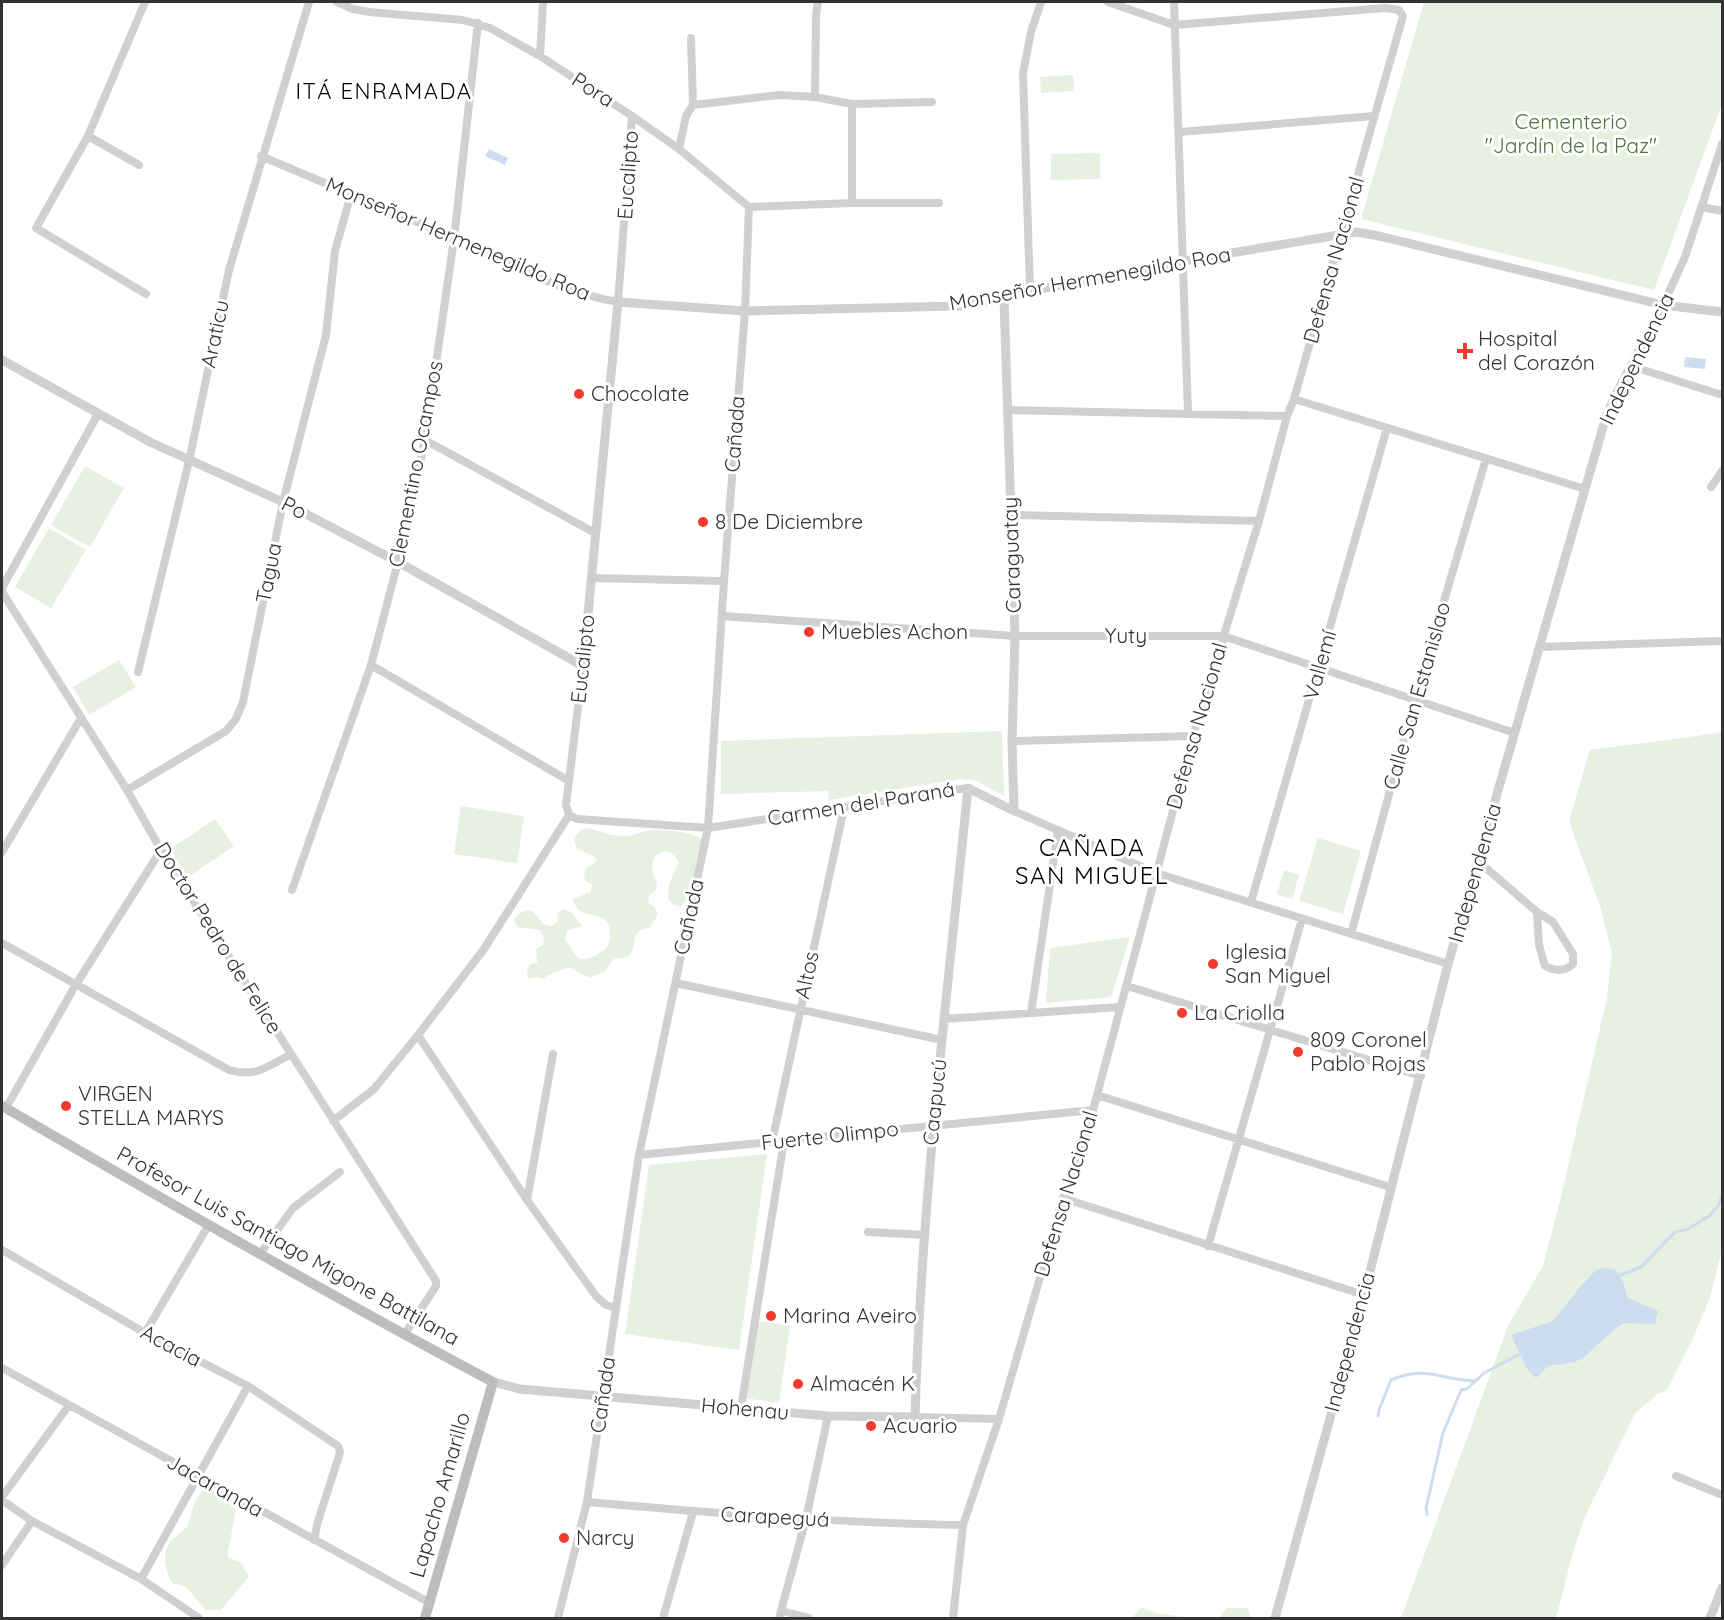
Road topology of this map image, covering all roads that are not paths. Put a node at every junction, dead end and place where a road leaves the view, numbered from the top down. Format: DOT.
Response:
graph roads {
  1 [pos="145,2"];
  2 [pos="309,2"];
  3 [pos="337,2"];
  4 [pos="543,2"];
  5 [pos="818,2"];
  6 [pos="1041,2"];
  7 [pos="1108,2"];
  8 [pos="1174,2"];
  9 [pos="478,23"];
  10 [pos="1174,25"];
  11 [pos="691,38"];
  12 [pos="540,56"];
  13 [pos="815,97"];
  14 [pos="932,102"];
  15 [pos="852,104"];
  16 [pos="693,105"];
  17 [pos="632,116"];
  18 [pos="1374,116"];
  19 [pos="1180,132"];
  20 [pos="88,136"];
  21 [pos="1722,144"];
  22 [pos="679,149"];
  23 [pos="261,156"];
  24 [pos="139,165"];
  25 [pos="351,195"];
  26 [pos="852,203"];
  27 [pos="939,203"];
  28 [pos="749,207"];
  29 [pos="1701,207"];
  30 [pos="1722,210"];
  31 [pos="1342,233"];
  32 [pos="454,239"];
  33 [pos="1184,261"];
  34 [pos="1030,291"];
  35 [pos="146,294"];
  36 [pos="1004,299"];
  37 [pos="618,302"];
  38 [pos="1664,305"];
  39 [pos="745,310"];
  40 [pos="1722,312"];
  41 [pos="2,360"];
  42 [pos="1630,366"];
  43 [pos="1722,395"];
  44 [pos="1294,399"];
  45 [pos="1007,410"];
  46 [pos="1188,413"];
  47 [pos="98,414"];
  48 [pos="1287,416"];
  49 [pos="1387,428"];
  50 [pos="425,440"];
  51 [pos="1486,459"];
  52 [pos="189,461"];
  53 [pos="1722,471"];
  54 [pos="1711,487"];
  55 [pos="1585,489"];
  56 [pos="283,502"];
  57 [pos="1011,515"];
  58 [pos="1259,521"];
  59 [pos="595,534"];
  60 [pos="398,562"];
  61 [pos="591,578"];
  62 [pos="724,581"];
  63 [pos="2,590"];
  64 [pos="722,616"];
  65 [pos="1015,636"];
  66 [pos="1223,636"];
  67 [pos="1720,641"];
  68 [pos="1540,647"];
  69 [pos="371,665"];
  70 [pos="583,666"];
  71 [pos="1320,667"];
  72 [pos="138,672"];
  73 [pos="1415,699"];
  74 [pos="81,718"];
  75 [pos="1515,733"];
  76 [pos="1193,736"];
  77 [pos="1012,741"];
  78 [pos="569,781"];
  79 [pos="968,788"];
  80 [pos="127,790"];
  81 [pos="843,808"];
  82 [pos="1014,811"];
  83 [pos="568,815"];
  84 [pos="708,828"];
  85 [pos="1058,830"];
  86 [pos="161,850"];
  87 [pos="2,852"];
  88 [pos="1478,861"];
  89 [pos="1156,873"];
  90 [pos="292,890"];
  91 [pos="1251,902"];
  92 [pos="1537,912"];
  93 [pos="1302,919"];
  94 [pos="1352,934"];
  95 [pos="2,943"];
  96 [pos="1448,964"];
  97 [pos="675,983"];
  98 [pos="75,986"];
  99 [pos="1127,986"];
  100 [pos="1120,1007"];
  101 [pos="800,1011"];
  102 [pos="1031,1013"];
  103 [pos="944,1019"];
  104 [pos="1271,1030"];
  105 [pos="418,1035"];
  106 [pos="942,1040"];
  107 [pos="291,1054"];
  108 [pos="553,1054"];
  109 [pos="1421,1076"];
  110 [pos="1097,1095"];
  111 [pos="4,1107"];
  112 [pos="1093,1110"];
  113 [pos="333,1121"];
  114 [pos="932,1126"];
  115 [pos="784,1141"];
  116 [pos="1239,1141"];
  117 [pos="772,1142"];
  118 [pos="639,1155"];
  119 [pos="340,1172"];
  120 [pos="1390,1187"];
  121 [pos="1063,1198"];
  122 [pos="527,1200"];
  123 [pos="208,1226"];
  124 [pos="868,1232"];
  125 [pos="924,1234"];
  126 [pos="1208,1246"];
  127 [pos="2,1250"];
  128 [pos="260,1254"];
  129 [pos="1364,1295"];
  130 [pos="616,1308"];
  131 [pos="145,1333"];
  132 [pos="404,1335"];
  133 [pos="2,1368"];
  134 [pos="493,1382"];
  135 [pos="248,1386"];
  136 [pos="604,1397"];
  137 [pos="69,1405"];
  138 [pos="741,1408"];
  139 [pos="828,1416"];
  140 [pos="915,1417"];
  141 [pos="999,1419"];
  142 [pos="1676,1476"];
  143 [pos="198,1477"];
  144 [pos="1722,1495"];
  145 [pos="2,1499"];
  146 [pos="587,1502"];
  147 [pos="693,1512"];
  148 [pos="806,1519"];
  149 [pos="32,1521"];
  150 [pos="963,1525"];
  151 [pos="314,1540"];
  152 [pos="2,1565"];
  153 [pos="141,1579"];
  154 [pos="1722,1587"];
  155 [pos="430,1603"];
  156 [pos="781,1615"];
  157 [pos="199,1618"];
  158 [pos="425,1618"];
  159 [pos="558,1618"];
  160 [pos="663,1618"];
  161 [pos="809,1618"];
  162 [pos="953,1618"];
  163 [pos="1275,1618"];
  164 [pos="1710,1618"];
  1 -- 20 [label="street"];
  2 -- 23 [label="street, Araticu"];
  3 -- 9 [label="street, Pora"];
  4 -- 12 [label="street"];
  5 -- 13 [label="street"];
  6 -- 34 [label="street"];
  7 -- 10 [label="street"];
  8 -- 10 [label="street"];
  9 -- 12 [label="street, Pora"];
  9 -- 32 [label="street, Clementino Ocampos"];
  10 -- 18 [label="street, Defensa Nacional"];
  10 -- 19 [label="street"];
  11 -- 16 [label="street"];
  12 -- 17 [label="street, Pora"];
  13 -- 15 [label="street"];
  13 -- 16 [label="street"];
  14 -- 15 [label="street"];
  15 -- 26 [label="street"];
  16 -- 22 [label="street"];
  17 -- 22 [label="street, Pora"];
  17 -- 37 [label="street, Eucalipto"];
  18 -- 19 [label="street"];
  18 -- 31 [label="street, Defensa Nacional"];
  19 -- 33 [label="street"];
  20 -- 24 [label="street"];
  20 -- 35 [label="street"];
  21 -- 29 [label="street, Independencia"];
  22 -- 28 [label="street, Pora"];
  23 -- 25 [label="street, Monseñor Hermenegildo Roa"];
  23 -- 52 [label="street, Araticu"];
  25 -- 32 [label="street, Monseñor Hermenegildo Roa"];
  25 -- 56 [label="street, Tagua"];
  26 -- 27 [label="street"];
  26 -- 28 [label="street"];
  28 -- 39 [label="street, Cañada"];
  29 -- 30 [label="street"];
  29 -- 38 [label="street, Independencia"];
  31 -- 33 [label="street, Monseñor Hermenegildo Roa"];
  31 -- 38 [label="street, Monseñor Hermenegildo Roa"];
  31 -- 44 [label="street, Defensa Nacional"];
  32 -- 37 [label="street, Monseñor Hermenegildo Roa"];
  32 -- 50 [label="street, Clementino Ocampos"];
  33 -- 34 [label="street, Monseñor Hermenegildo Roa"];
  33 -- 46 [label="street"];
  34 -- 36 [label="street, Monseñor Hermenegildo Roa"];
  36 -- 39 [label="street, Monseñor Hermenegildo Roa"];
  36 -- 45 [label="street, Caraguatay"];
  37 -- 39 [label="street, Monseñor Hermenegildo Roa"];
  37 -- 59 [label="street, Eucalipto"];
  38 -- 40 [label="street, Monseñor Hermenegildo Roa"];
  38 -- 42 [label="street, Independencia"];
  39 -- 62 [label="street, Cañada"];
  41 -- 47 [label="street, Po"];
  42 -- 43 [label="street"];
  42 -- 55 [label="street, Independencia"];
  44 -- 48 [label="street, Defensa Nacional"];
  44 -- 49 [label="street"];
  45 -- 46 [label="street"];
  45 -- 57 [label="street, Caraguatay"];
  46 -- 48 [label="street"];
  47 -- 52 [label="street, Po"];
  47 -- 63 [label="street"];
  48 -- 58 [label="street, Defensa Nacional"];
  49 -- 51 [label="street"];
  49 -- 71 [label="street, Vallemí"];
  50 -- 59 [label="street"];
  50 -- 60 [label="street, Clementino Ocampos"];
  51 -- 55 [label="street"];
  51 -- 73 [label="street, Calle San Estanislao"];
  52 -- 56 [label="street, Po"];
  52 -- 72 [label="street, Araticu"];
  53 -- 54 [label="street"];
  55 -- 68 [label="street, Independencia"];
  56 -- 60 [label="street, Po"];
  56 -- 80 [label="street, Tagua"];
  57 -- 58 [label="street"];
  57 -- 65 [label="street, Caraguatay"];
  58 -- 66 [label="street, Defensa Nacional"];
  59 -- 61 [label="street, Eucalipto"];
  60 -- 69 [label="street, Clementino Ocampos"];
  60 -- 70 [label="street, Po"];
  61 -- 62 [label="street"];
  61 -- 70 [label="street, Eucalipto"];
  62 -- 64 [label="street, Cañada"];
  63 -- 74 [label="street, Doctor Pedro de Felice"];
  64 -- 65 [label="street, Yuty"];
  64 -- 84 [label="street, Cañada"];
  65 -- 66 [label="street, Yuty"];
  65 -- 77 [label="street, Caraguatay"];
  66 -- 71 [label="street, Yuty"];
  66 -- 76 [label="street, Defensa Nacional"];
  67 -- 68 [label="street"];
  68 -- 75 [label="street, Independencia"];
  69 -- 78 [label="street"];
  69 -- 90 [label="street, Clementino Ocampos"];
  70 -- 78 [label="street, Eucalipto"];
  71 -- 73 [label="street, Yuty"];
  71 -- 91 [label="street, Vallemí"];
  73 -- 75 [label="street, Yuty"];
  73 -- 94 [label="street, Calle San Estanislao"];
  74 -- 80 [label="street, Doctor Pedro de Felice"];
  74 -- 87 [label="street"];
  75 -- 88 [label="street, Independencia"];
  76 -- 77 [label="street"];
  76 -- 89 [label="street, Defensa Nacional"];
  77 -- 82 [label="street, Caraguatay"];
  78 -- 83 [label="street, Eucalipto"];
  79 -- 81 [label="street, Carmen del Paraná"];
  79 -- 82 [label="street, Carmen del Paraná"];
  79 -- 103 [label="street, Caapucú"];
  80 -- 86 [label="street, Doctor Pedro de Felice"];
  81 -- 84 [label="street, Carmen del Paraná"];
  81 -- 101 [label="street, Altos"];
  82 -- 85 [label="street, Carmen del Paraná"];
  83 -- 84 [label="street, Carmen del Paraná"];
  83 -- 105 [label="street"];
  84 -- 97 [label="street, Cañada"];
  85 -- 89 [label="street, Carmen del Paraná"];
  85 -- 102 [label="street"];
  86 -- 98 [label="street"];
  86 -- 107 [label="street, Doctor Pedro de Felice"];
  88 -- 92 [label="street"];
  88 -- 96 [label="street, Independencia"];
  89 -- 91 [label="street, Carmen del Paraná"];
  89 -- 99 [label="street, Defensa Nacional"];
  91 -- 93 [label="street, Carmen del Paraná"];
  92 -- 92 [label="street"];
  93 -- 94 [label="street, Carmen del Paraná"];
  93 -- 104 [label="street"];
  94 -- 96 [label="street, Carmen del Paraná"];
  95 -- 98 [label="street"];
  96 -- 109 [label="street, Independencia"];
  97 -- 101 [label="street"];
  97 -- 118 [label="street, Cañada"];
  98 -- 107 [label="street"];
  98 -- 111 [label="street"];
  99 -- 100 [label="street, Defensa Nacional"];
  99 -- 104 [label="street"];
  100 -- 102 [label="street"];
  100 -- 110 [label="street, Defensa Nacional"];
  101 -- 106 [label="street"];
  101 -- 117 [label="street, Altos"];
  102 -- 103 [label="street"];
  103 -- 106 [label="street, Caapucú"];
  104 -- 109 [label="street"];
  104 -- 116 [label="street"];
  105 -- 113 [label="street"];
  105 -- 122 [label="street"];
  106 -- 114 [label="street, Caapucú"];
  107 -- 113 [label="street, Doctor Pedro de Felice"];
  108 -- 122 [label="street"];
  109 -- 120 [label="street, Independencia"];
  110 -- 112 [label="street, Defensa Nacional"];
  110 -- 116 [label="street"];
  111 -- 123 [label="main road, Profesor Luis Santiago Migone Battilana"];
  112 -- 114 [label="street, Fuerte Olimpo"];
  112 -- 121 [label="street, Defensa Nacional"];
  113 -- 132 [label="street, Doctor Pedro de Felice"];
  114 -- 115 [label="street, Fuerte Olimpo"];
  114 -- 125 [label="street, Caapucú"];
  115 -- 117 [label="street, Fuerte Olimpo"];
  115 -- 138 [label="street"];
  116 -- 120 [label="street"];
  116 -- 126 [label="street"];
  117 -- 118 [label="street, Fuerte Olimpo"];
  118 -- 130 [label="street, Cañada"];
  119 -- 128 [label="street"];
  120 -- 129 [label="street, Independencia"];
  121 -- 126 [label="street"];
  121 -- 141 [label="street, Defensa Nacional"];
  122 -- 130 [label="street"];
  123 -- 128 [label="main road, Profesor Luis Santiago Migone Battilana"];
  123 -- 131 [label="street"];
  124 -- 125 [label="street"];
  125 -- 140 [label="street, Caapucú"];
  126 -- 129 [label="street"];
  127 -- 131 [label="street, Acacia"];
  128 -- 132 [label="main road, Profesor Luis Santiago Migone Battilana"];
  129 -- 163 [label="street, Independencia"];
  130 -- 136 [label="street, Cañada"];
  131 -- 135 [label="street, Acacia"];
  132 -- 134 [label="main road, Profesor Luis Santiago Migone Battilana"];
  133 -- 137 [label="street, Jacaranda"];
  134 -- 136 [label="street, Hohenau"];
  134 -- 155 [label="main road, Lapacho Amarillo"];
  135 -- 143 [label="street"];
  135 -- 151 [label="street, Acacia"];
  136 -- 138 [label="street, Hohenau"];
  136 -- 146 [label="street, Cañada"];
  137 -- 143 [label="street, Jacaranda"];
  137 -- 145 [label="street"];
  138 -- 139 [label="street, Hohenau"];
  139 -- 140 [label="street, Hohenau"];
  139 -- 148 [label="street"];
  140 -- 141 [label="street, Hohenau"];
  141 -- 150 [label="street, Defensa Nacional"];
  142 -- 144 [label="street"];
  143 -- 151 [label="street, Jacaranda"];
  143 -- 153 [label="street"];
  145 -- 149 [label="street"];
  146 -- 147 [label="street, Carapeguá"];
  146 -- 159 [label="street, Cañada"];
  147 -- 148 [label="street, Carapeguá"];
  147 -- 160 [label="street"];
  148 -- 150 [label="street, Carapeguá"];
  148 -- 156 [label="street"];
  149 -- 152 [label="street"];
  149 -- 153 [label="street"];
  150 -- 162 [label="street, Defensa Nacional"];
  151 -- 155 [label="street, Jacaranda"];
  153 -- 157 [label="street"];
  154 -- 164 [label="street"];
  155 -- 158 [label="main road, Lapacho Amarillo"];
  156 -- 161 [label="street"];
}
